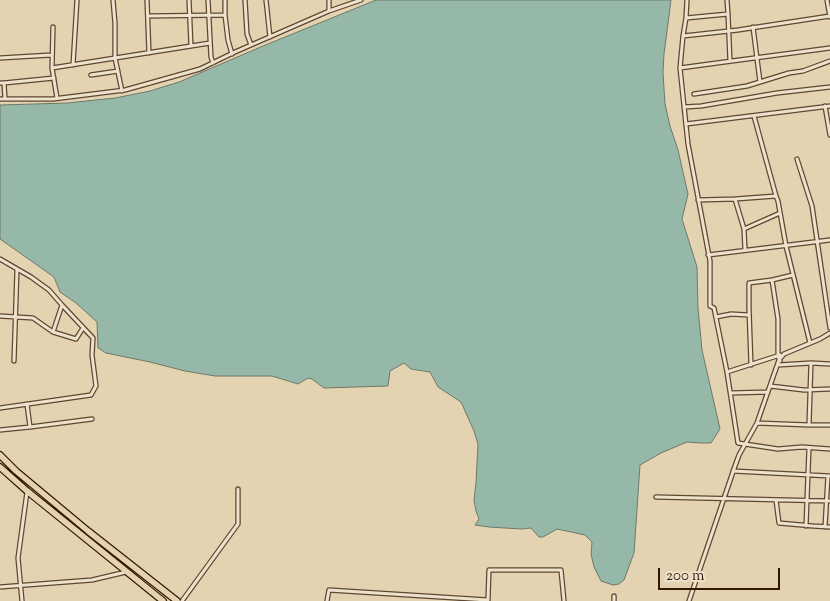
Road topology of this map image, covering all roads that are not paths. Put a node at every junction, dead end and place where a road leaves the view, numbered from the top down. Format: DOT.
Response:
graph roads {
  1 [pos="77,0"];
  2 [pos="114,0"];
  3 [pos="147,0"];
  4 [pos="189,0"];
  5 [pos="208,0"];
  6 [pos="225,0"];
  7 [pos="245,0"];
  8 [pos="266,0"];
  9 [pos="329,0"];
  10 [pos="361,0"];
  11 [pos="687,0"];
  12 [pos="727,0"];
  13 [pos="827,0"];
  14 [pos="329,12"];
  15 [pos="728,14"];
  16 [pos="208,15"];
  17 [pos="225,15"];
  18 [pos="148,16"];
  19 [pos="190,16"];
  20 [pos="830,17"];
  21 [pos="686,18"];
  22 [pos="53,27"];
  23 [pos="753,27"];
  24 [pos="729,31"];
  25 [pos="683,36"];
  26 [pos="270,37"];
  27 [pos="210,43"];
  28 [pos="251,45"];
  29 [pos="191,46"];
  30 [pos="830,48"];
  31 [pos="149,53"];
  32 [pos="232,54"];
  33 [pos="51,55"];
  34 [pos="758,57"];
  35 [pos="0,58"];
  36 [pos="115,58"];
  37 [pos="730,61"];
  38 [pos="830,61"];
  39 [pos="213,63"];
  40 [pos="73,65"];
  41 [pos="52,68"];
  42 [pos="680,68"];
  43 [pos="118,71"];
  44 [pos="91,75"];
  45 [pos="54,78"];
  46 [pos="760,82"];
  47 [pos="2,83"];
  48 [pos="830,87"];
  49 [pos="122,91"];
  50 [pos="694,94"];
  51 [pos="57,98"];
  52 [pos="0,100"];
  53 [pos="5,100"];
  54 [pos="825,106"];
  55 [pos="830,106"];
  56 [pos="684,107"];
  57 [pos="754,116"];
  58 [pos="686,124"];
  59 [pos="830,134"];
  60 [pos="797,159"];
  61 [pos="776,196"];
  62 [pos="698,200"];
  63 [pos="735,200"];
  64 [pos="780,213"];
  65 [pos="744,228"];
  66 [pos="830,240"];
  67 [pos="818,242"];
  68 [pos="786,246"];
  69 [pos="745,250"];
  70 [pos="708,256"];
  71 [pos="0,259"];
  72 [pos="17,269"];
  73 [pos="793,275"];
  74 [pos="772,280"];
  75 [pos="62,305"];
  76 [pos="749,315"];
  77 [pos="0,316"];
  78 [pos="15,317"];
  79 [pos="716,317"];
  80 [pos="83,328"];
  81 [pos="830,328"];
  82 [pos="53,332"];
  83 [pos="830,333"];
  84 [pos="810,343"];
  85 [pos="779,358"];
  86 [pos="14,361"];
  87 [pos="811,363"];
  88 [pos="751,364"];
  89 [pos="830,364"];
  90 [pos="778,365"];
  91 [pos="784,365"];
  92 [pos="728,372"];
  93 [pos="770,386"];
  94 [pos="830,389"];
  95 [pos="811,390"];
  96 [pos="768,392"];
  97 [pos="731,393"];
  98 [pos="27,404"];
  99 [pos="0,408"];
  100 [pos="92,419"];
  101 [pos="757,423"];
  102 [pos="809,425"];
  103 [pos="830,425"];
  104 [pos="30,427"];
  105 [pos="0,430"];
  106 [pos="745,445"];
  107 [pos="809,448"];
  108 [pos="830,449"];
  109 [pos="0,455"];
  110 [pos="0,467"];
  111 [pos="733,471"];
  112 [pos="808,475"];
  113 [pos="829,476"];
  114 [pos="238,489"];
  115 [pos="27,491"];
  116 [pos="656,498"];
  117 [pos="723,499"];
  118 [pos="776,500"];
  119 [pos="807,501"];
  120 [pos="828,501"];
  121 [pos="806,526"];
  122 [pos="824,527"];
  123 [pos="830,527"];
  124 [pos="127,572"];
  125 [pos="21,585"];
  126 [pos="0,587"];
  127 [pos="397,594"];
  128 [pos="614,596"];
  129 [pos="488,600"];
  130 [pos="22,601"];
  131 [pos="163,601"];
  132 [pos="177,601"];
  133 [pos="182,601"];
  134 [pos="326,601"];
  135 [pos="396,601"];
  136 [pos="564,601"];
  137 [pos="614,601"];
  138 [pos="689,601"];
  1 -- 40 [label="street"];
  2 -- 36 [label="street"];
  3 -- 18 [label="street"];
  4 -- 19 [label="street"];
  5 -- 16 [label="street"];
  6 -- 17 [label="street"];
  7 -- 28 [label="street"];
  8 -- 26 [label="street"];
  9 -- 14 [label="street"];
  10 -- 14 [label="street"];
  11 -- 21 [label="street"];
  12 -- 15 [label="street"];
  13 -- 20 [label="street"];
  14 -- 26 [label="street"];
  15 -- 21 [label="street"];
  15 -- 24 [label="street"];
  16 -- 17 [label="street"];
  16 -- 19 [label="street"];
  16 -- 27 [label="street"];
  17 -- 32 [label="street"];
  18 -- 19 [label="street"];
  18 -- 31 [label="street"];
  19 -- 29 [label="street"];
  20 -- 23 [label="street"];
  21 -- 25 [label="street"];
  22 -- 33 [label="street"];
  23 -- 24 [label="street"];
  23 -- 34 [label="street"];
  24 -- 25 [label="street"];
  24 -- 37 [label="street"];
  25 -- 42 [label="street"];
  26 -- 28 [label="street"];
  27 -- 29 [label="street"];
  27 -- 39 [label="street"];
  28 -- 32 [label="street"];
  29 -- 31 [label="street"];
  30 -- 34 [label="street"];
  31 -- 36 [label="street"];
  32 -- 39 [label="street"];
  33 -- 35 [label="street"];
  33 -- 41 [label="street"];
  34 -- 37 [label="street"];
  34 -- 46 [label="street"];
  36 -- 40 [label="street"];
  36 -- 43 [label="street"];
  37 -- 42 [label="street"];
  38 -- 46 [label="street"];
  39 -- 49 [label="street"];
  40 -- 41 [label="street"];
  41 -- 45 [label="street"];
  42 -- 56 [label="street"];
  43 -- 44 [label="street"];
  43 -- 49 [label="street"];
  45 -- 47 [label="street"];
  45 -- 51 [label="street"];
  46 -- 50 [label="street"];
  47 -- 53 [label="street"];
  48 -- 56 [label="street"];
  49 -- 51 [label="street"];
  51 -- 53 [label="street"];
  52 -- 53 [label="street"];
  54 -- 55 [label="street"];
  54 -- 57 [label="street"];
  54 -- 59 [label="street"];
  56 -- 58 [label="street"];
  57 -- 58 [label="street"];
  57 -- 61 [label="street"];
  58 -- 62 [label="street"];
  60 -- 67 [label="street"];
  61 -- 63 [label="street"];
  61 -- 64 [label="street"];
  62 -- 63 [label="street"];
  62 -- 70 [label="street"];
  63 -- 65 [label="street"];
  64 -- 65 [label="street"];
  64 -- 68 [label="street"];
  65 -- 69 [label="street"];
  66 -- 67 [label="street"];
  67 -- 68 [label="street"];
  67 -- 81 [label="street"];
  68 -- 69 [label="street"];
  68 -- 73 [label="street"];
  69 -- 70 [label="street"];
  70 -- 79 [label="street"];
  71 -- 72 [label="street"];
  72 -- 75 [label="street"];
  72 -- 78 [label="street"];
  73 -- 74 [label="street"];
  73 -- 84 [label="street"];
  74 -- 76 [label="street"];
  74 -- 85 [label="street"];
  75 -- 80 [label="street"];
  75 -- 82 [label="street"];
  76 -- 79 [label="street"];
  76 -- 88 [label="street"];
  77 -- 78 [label="street"];
  78 -- 82 [label="street"];
  78 -- 86 [label="street"];
  79 -- 92 [label="street"];
  80 -- 82 [label="street"];
  80 -- 98 [label="street"];
  83 -- 84 [label="street"];
  84 -- 85 [label="street"];
  85 -- 88 [label="street"];
  85 -- 90 [label="street"];
  85 -- 91 [label="street"];
  87 -- 89 [label="street"];
  87 -- 91 [label="street"];
  87 -- 95 [label="street"];
  88 -- 92 [label="street"];
  90 -- 91 [label="street"];
  90 -- 93 [label="street"];
  92 -- 97 [label="street"];
  93 -- 95 [label="street"];
  93 -- 96 [label="street"];
  94 -- 95 [label="street"];
  95 -- 102 [label="street"];
  96 -- 97 [label="street"];
  96 -- 101 [label="street"];
  97 -- 106 [label="street"];
  98 -- 99 [label="street"];
  98 -- 104 [label="street"];
  100 -- 104 [label="street"];
  101 -- 102 [label="street"];
  101 -- 106 [label="street"];
  102 -- 103 [label="street"];
  104 -- 105 [label="street"];
  106 -- 107 [label="street"];
  106 -- 111 [label="street"];
  107 -- 108 [label="street"];
  107 -- 112 [label="street"];
  109 -- 132 [label="highway"];
  110 -- 115 [label="highway"];
  111 -- 112 [label="street"];
  111 -- 117 [label="street"];
  112 -- 113 [label="street"];
  112 -- 119 [label="street"];
  113 -- 120 [label="street"];
  114 -- 133 [label="street"];
  115 -- 124 [label="highway"];
  115 -- 125 [label="street"];
  116 -- 117 [label="street"];
  117 -- 118 [label="street"];
  117 -- 138 [label="street"];
  118 -- 119 [label="street"];
  118 -- 121 [label="street"];
  119 -- 120 [label="street"];
  119 -- 121 [label="street"];
  120 -- 122 [label="street"];
  121 -- 122 [label="street"];
  122 -- 123 [label="street"];
  124 -- 125 [label="street"];
  124 -- 131 [label="highway"];
  125 -- 126 [label="street"];
  125 -- 130 [label="street"];
  127 -- 129 [label="street"];
  127 -- 134 [label="street"];
  127 -- 135 [label="street"];
  128 -- 137 [label="street"];
  129 -- 136 [label="street"];
}
